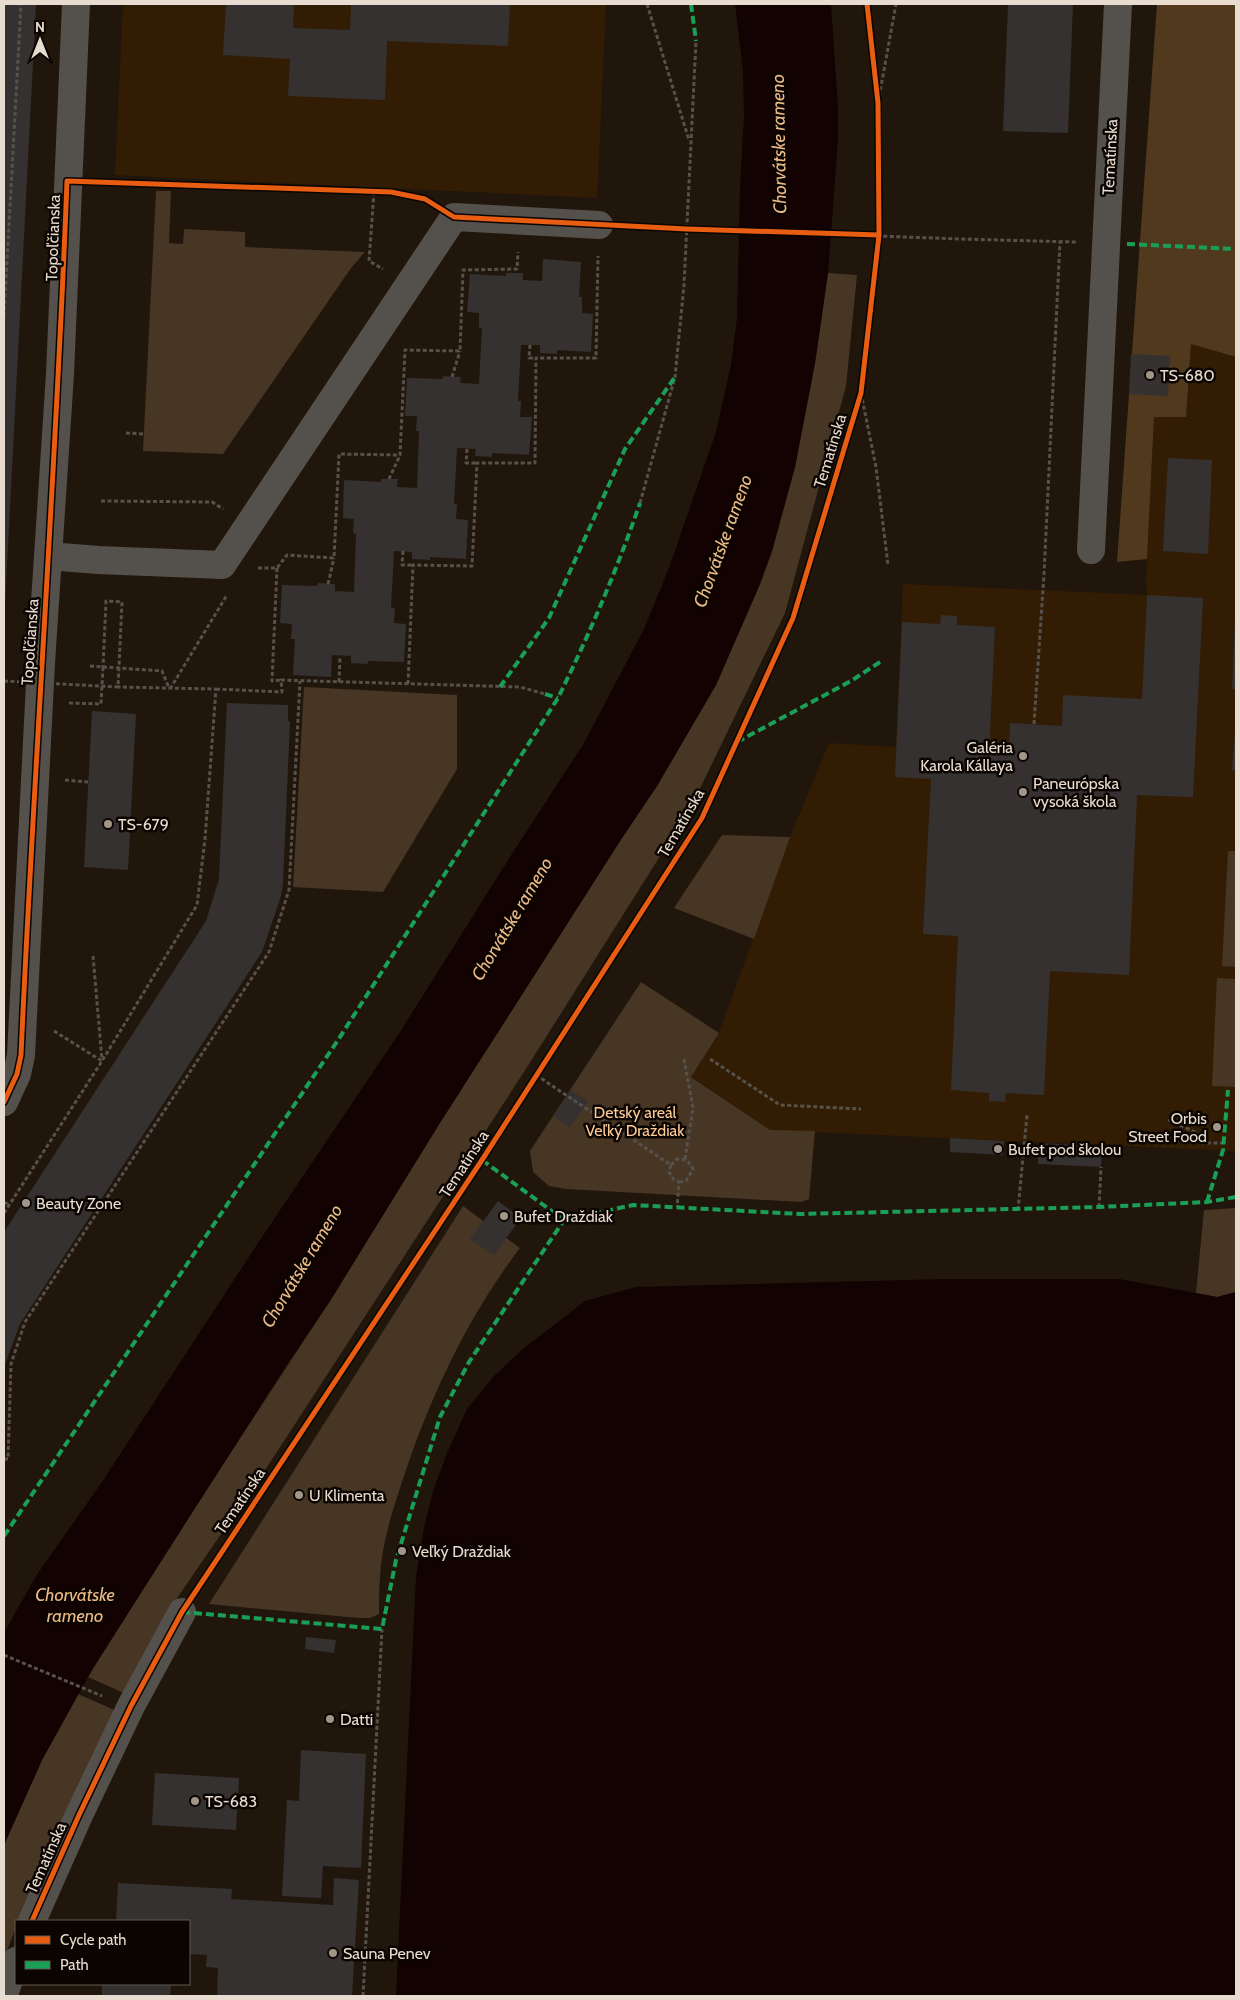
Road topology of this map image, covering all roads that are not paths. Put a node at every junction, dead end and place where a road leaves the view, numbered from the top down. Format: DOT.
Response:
graph roads {
  1 [pos="76,4"];
  2 [pos="1118,4"];
  3 [pos="598,225"];
  4 [pos="1091,550"];
  5 [pos="49,556"];
  6 [pos="4,1102"];
  7 [pos="182,1612"];
  8 [pos="32,1920"];
  9 [pos="15,1964"];
  10 [pos="4,1994"];
  1 -- 5 [label="street, Topoľčianska"];
  2 -- 4 [label="street, Tematínska"];
  3 -- 5 [label="street"];
  5 -- 6 [label="street, Topoľčianska"];
  7 -- 8 [label="street, Tematínska"];
  9 -- 10 [label="street"];
}
